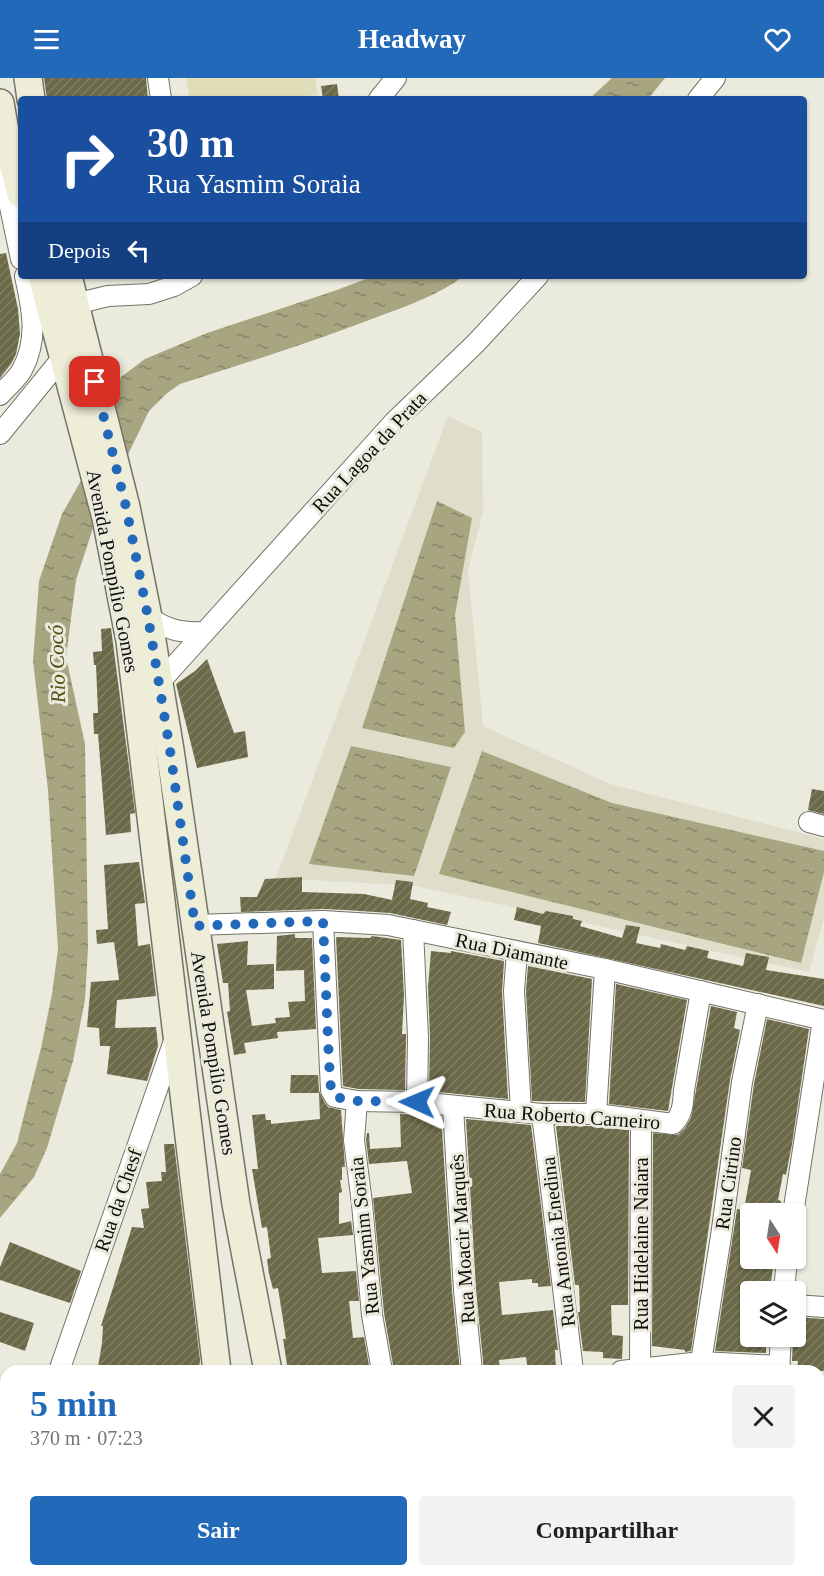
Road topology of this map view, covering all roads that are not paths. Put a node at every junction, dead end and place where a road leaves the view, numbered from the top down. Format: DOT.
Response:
graph roads {
  1 [pos="28,78"];
  2 [pos="158,78"];
  3 [pos="396,78"];
  4 [pos="715,78"];
  5 [pos="31,96"];
  6 [pos="161,96"];
  7 [pos="381,96"];
  8 [pos="700,96"];
  9 [pos="0,103"];
  10 [pos="7,142"];
  11 [pos="18,183"];
  12 [pos="18,234"];
  13 [pos="26,279"];
  14 [pos="43,279"];
  15 [pos="69,279"];
  16 [pos="187,279"];
  17 [pos="535,279"];
  18 [pos="75,304"];
  19 [pos="73,363"];
  20 [pos="7,381"];
  21 [pos="0,395"];
  22 [pos="0,434"];
  23 [pos="116,512"];
  24 [pos="148,617"];
  25 [pos="204,632"];
  26 [pos="158,684"];
  27 [pos="323,921"];
  28 [pos="195,926"];
  29 [pos="413,930"];
  30 [pos="517,952"];
  31 [pos="604,969"];
  32 [pos="702,991"];
  33 [pos="758,1005"];
  34 [pos="824,1020"];
  35 [pos="178,1030"];
  36 [pos="357,1101"];
  37 [pos="417,1102"];
  38 [pos="453,1107"];
  39 [pos="521,1111"];
  40 [pos="543,1114"];
  41 [pos="596,1114"];
  42 [pos="641,1120"];
  43 [pos="795,1203"];
  44 [pos="806,1306"];
  45 [pos="824,1307"];
  46 [pos="781,1347"];
  47 [pos="701,1362"];
  48 [pos="61,1365"];
  49 [pos="216,1365"];
  50 [pos="267,1365"];
  51 [pos="381,1365"];
  52 [pos="471,1365"];
  53 [pos="572,1365"];
  54 [pos="631,1365"];
  55 [pos="686,1365"];
  56 [pos="740,1365"];
  57 [pos="780,1365"];
  1 -- 5 [label="main road"];
  2 -- 6 [label="street"];
  3 -- 7 [label="street"];
  4 -- 8 [label="street"];
  9 -- 10 [label="main road"];
  10 -- 11 [label="main road"];
  10 -- 12 [label="street"];
  13 -- 20 [label="street"];
  14 -- 19 [label="main road, Avenida Pompílio Gomes"];
  15 -- 18 [label="main road, Avenida Pompílio Gomes"];
  16 -- 18 [label="street"];
  17 -- 25 [label="street, Rua Lagoa da Prata"];
  18 -- 19 [label="main road, Avenida Pompílio Gomes"];
  19 -- 22 [label="street"];
  19 -- 23 [label="main road, Avenida Pompílio Gomes"];
  20 -- 21 [label="street"];
  23 -- 24 [label="main road, Avenida Pompílio Gomes"];
  23 -- 35 [label="main road, Avenida Pompílio Gomes"];
  24 -- 25 [label="street"];
  24 -- 26 [label="main road, Avenida Pompílio Gomes"];
  25 -- 26 [label="street, Rua Lagoa da Prata"];
  26 -- 28 [label="main road, Avenida Pompílio Gomes"];
  27 -- 28 [label="street, Rua Diamante"];
  27 -- 29 [label="street, Rua Diamante"];
  27 -- 36 [label="street, Rua Roberto Carneiro"];
  28 -- 50 [label="main road, Avenida Pompílio Gomes"];
  29 -- 30 [label="street, Rua Diamante"];
  29 -- 37 [label="street"];
  30 -- 31 [label="street, Rua Diamante"];
  30 -- 39 [label="street"];
  31 -- 32 [label="street, Rua Diamante"];
  31 -- 41 [label="street"];
  32 -- 33 [label="street, Rua Diamante"];
  32 -- 42 [label="street, Rua Roberto Carneiro"];
  33 -- 34 [label="street, Rua Diamante"];
  33 -- 47 [label="street, Rua Citrino"];
  34 -- 43 [label="street"];
  35 -- 48 [label="street, Rua da Chesf"];
  35 -- 49 [label="main road, Avenida Pompílio Gomes"];
  36 -- 37 [label="street, Rua Roberto Carneiro"];
  36 -- 51 [label="street, Rua Yasmim Soraia"];
  37 -- 38 [label="street, Rua Roberto Carneiro"];
  38 -- 39 [label="street, Rua Roberto Carneiro"];
  38 -- 52 [label="street, Rua Moacir Marquês"];
  39 -- 40 [label="street, Rua Roberto Carneiro"];
  40 -- 41 [label="street, Rua Roberto Carneiro"];
  40 -- 53 [label="street, Rua Antonia Enedina"];
  41 -- 42 [label="street, Rua Roberto Carneiro"];
  42 -- 54 [label="street, Rua Hidelaine Naiara"];
  44 -- 45 [label="street"];
  46 -- 57 [label="street"];
  47 -- 55 [label="street"];
  47 -- 56 [label="street"];
}
